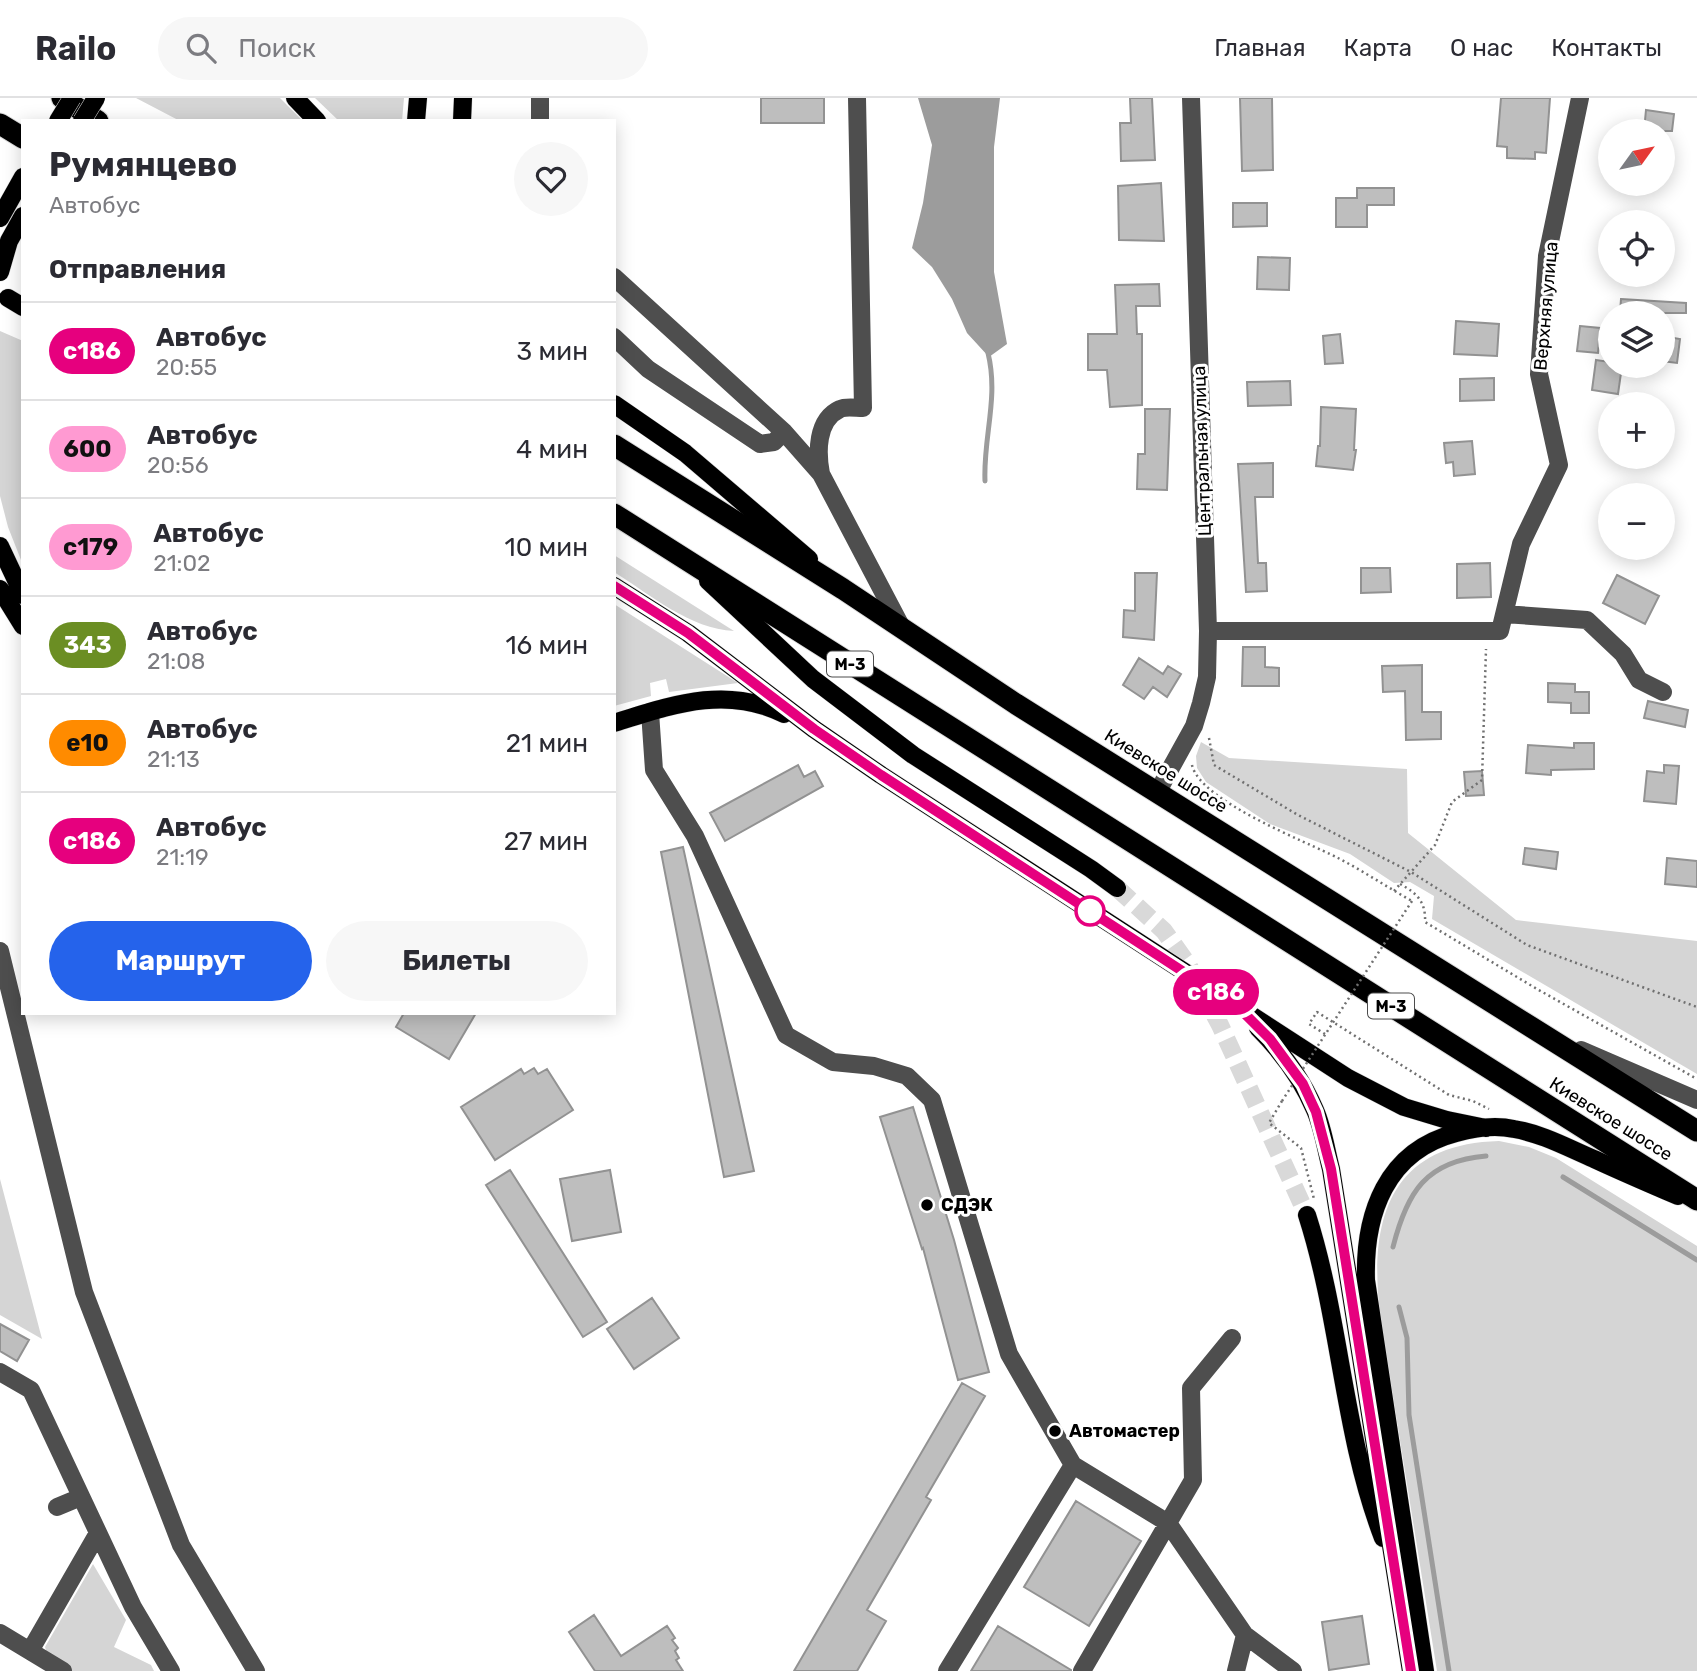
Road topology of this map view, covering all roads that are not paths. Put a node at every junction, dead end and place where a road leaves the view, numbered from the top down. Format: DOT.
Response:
graph roads {
  1 [pos="62,98"];
  2 [pos="72,98"];
  3 [pos="96,98"];
  4 [pos="295,98"];
  5 [pos="418,98"];
  6 [pos="463,98"];
  7 [pos="540,98"];
  8 [pos="857,98"];
  9 [pos="1191,98"];
  10 [pos="1580,98"];
  11 [pos="59,119"];
  12 [pos="83,119"];
  13 [pos="95,119"];
  14 [pos="315,119"];
  15 [pos="416,119"];
  16 [pos="462,119"];
  17 [pos="540,119"];
  18 [pos="0,124"];
  19 [pos="21,137"];
  20 [pos="21,181"];
  21 [pos="0,218"];
  22 [pos="21,220"];
  23 [pos="0,272"];
  24 [pos="616,279"];
  25 [pos="616,339"];
  26 [pos="616,405"];
  27 [pos="784,432"];
  28 [pos="616,446"];
  29 [pos="821,474"];
  30 [pos="616,515"];
  31 [pos="0,546"];
  32 [pos="682,557"];
  33 [pos="616,587"];
  34 [pos="0,589"];
  35 [pos="843,589"];
  36 [pos="21,591"];
  37 [pos="1504,614"];
  38 [pos="21,623"];
  39 [pos="902,628"];
  40 [pos="1208,631"];
  41 [pos="1663,692"];
  42 [pos="650,712"];
  43 [pos="616,722"];
  44 [pos="814,729"];
  45 [pos="1157,793"];
  46 [pos="1117,888"];
  47 [pos="0,951"];
  48 [pos="1239,1008"];
  49 [pos="1548,1036"];
  50 [pos="1697,1100"];
  51 [pos="1490,1120"];
  52 [pos="1697,1131"];
  53 [pos="1697,1202"];
  54 [pos="1307,1215"];
  55 [pos="1232,1338"];
  56 [pos="0,1372"];
  57 [pos="1073,1465"];
  58 [pos="81,1497"];
  59 [pos="57,1507"];
  60 [pos="1168,1523"];
  61 [pos="98,1533"];
  62 [pos="1397,1573"];
  63 [pos="0,1633"];
  64 [pos="1244,1635"];
  65 [pos="30,1651"];
  66 [pos="62,1671"];
  67 [pos="171,1671"];
  68 [pos="256,1671"];
  69 [pos="947,1671"];
  70 [pos="1082,1671"];
  71 [pos="1236,1671"];
  72 [pos="1293,1671"];
  73 [pos="1411,1671"];
  74 [pos="1425,1671"];
  1 -- 13 [label="highway"];
  2 -- 11 [label="main road, bridge"];
  3 -- 12 [label="main road, bridge"];
  4 -- 14 [label="main road"];
  5 -- 15 [label="main road"];
  6 -- 16 [label="main road"];
  7 -- 17 [label="street"];
  8 -- 29 [label="street"];
  9 -- 40 [label="street, Центральная улица"];
  10 -- 37 [label="street, Верхняя улица"];
  18 -- 19 [label="highway"];
  20 -- 21 [label="main road"];
  22 -- 23 [label="main road"];
  24 -- 27 [label="street"];
  25 -- 27 [label="street"];
  26 -- 35 [label="main road"];
  27 -- 29 [label="street"];
  28 -- 35 [label="highway, Киевское шоссе"];
  29 -- 39 [label="street"];
  30 -- 32 [label="highway, Киевское шоссе / М-3"];
  31 -- 36 [label="main road"];
  32 -- 46 [label="main road"];
  32 -- 53 [label="highway, Киевское шоссе / М-3"];
  33 -- 44 [label="main road"];
  34 -- 38 [label="main road"];
  35 -- 39 [label="highway, Киевское шоссе"];
  37 -- 40 [label="street"];
  37 -- 41 [label="street"];
  39 -- 45 [label="highway, Киевское шоссе"];
  40 -- 45 [label="street, Центральная улица"];
  42 -- 43 [label="main road"];
  42 -- 44 [label="main road"];
  42 -- 57 [label="street"];
  44 -- 48 [label="main road"];
  45 -- 49 [label="highway, Киевское шоссе"];
  47 -- 68 [label="street"];
  48 -- 51 [label="main road"];
  48 -- 62 [label="main road"];
  49 -- 50 [label="street"];
  49 -- 52 [label="highway, Киевское шоссе"];
  51 -- 53 [label="main road"];
  51 -- 74 [label="main road"];
  54 -- 62 [label="main road"];
  55 -- 60 [label="street"];
  56 -- 58 [label="street"];
  57 -- 60 [label="street"];
  57 -- 69 [label="street"];
  58 -- 59 [label="street"];
  58 -- 61 [label="street"];
  60 -- 64 [label="street"];
  60 -- 70 [label="street"];
  61 -- 65 [label="street"];
  61 -- 67 [label="street"];
  62 -- 73 [label="main road"];
  63 -- 65 [label="street"];
  64 -- 71 [label="street"];
  64 -- 72 [label="street"];
  65 -- 66 [label="street"];
}
